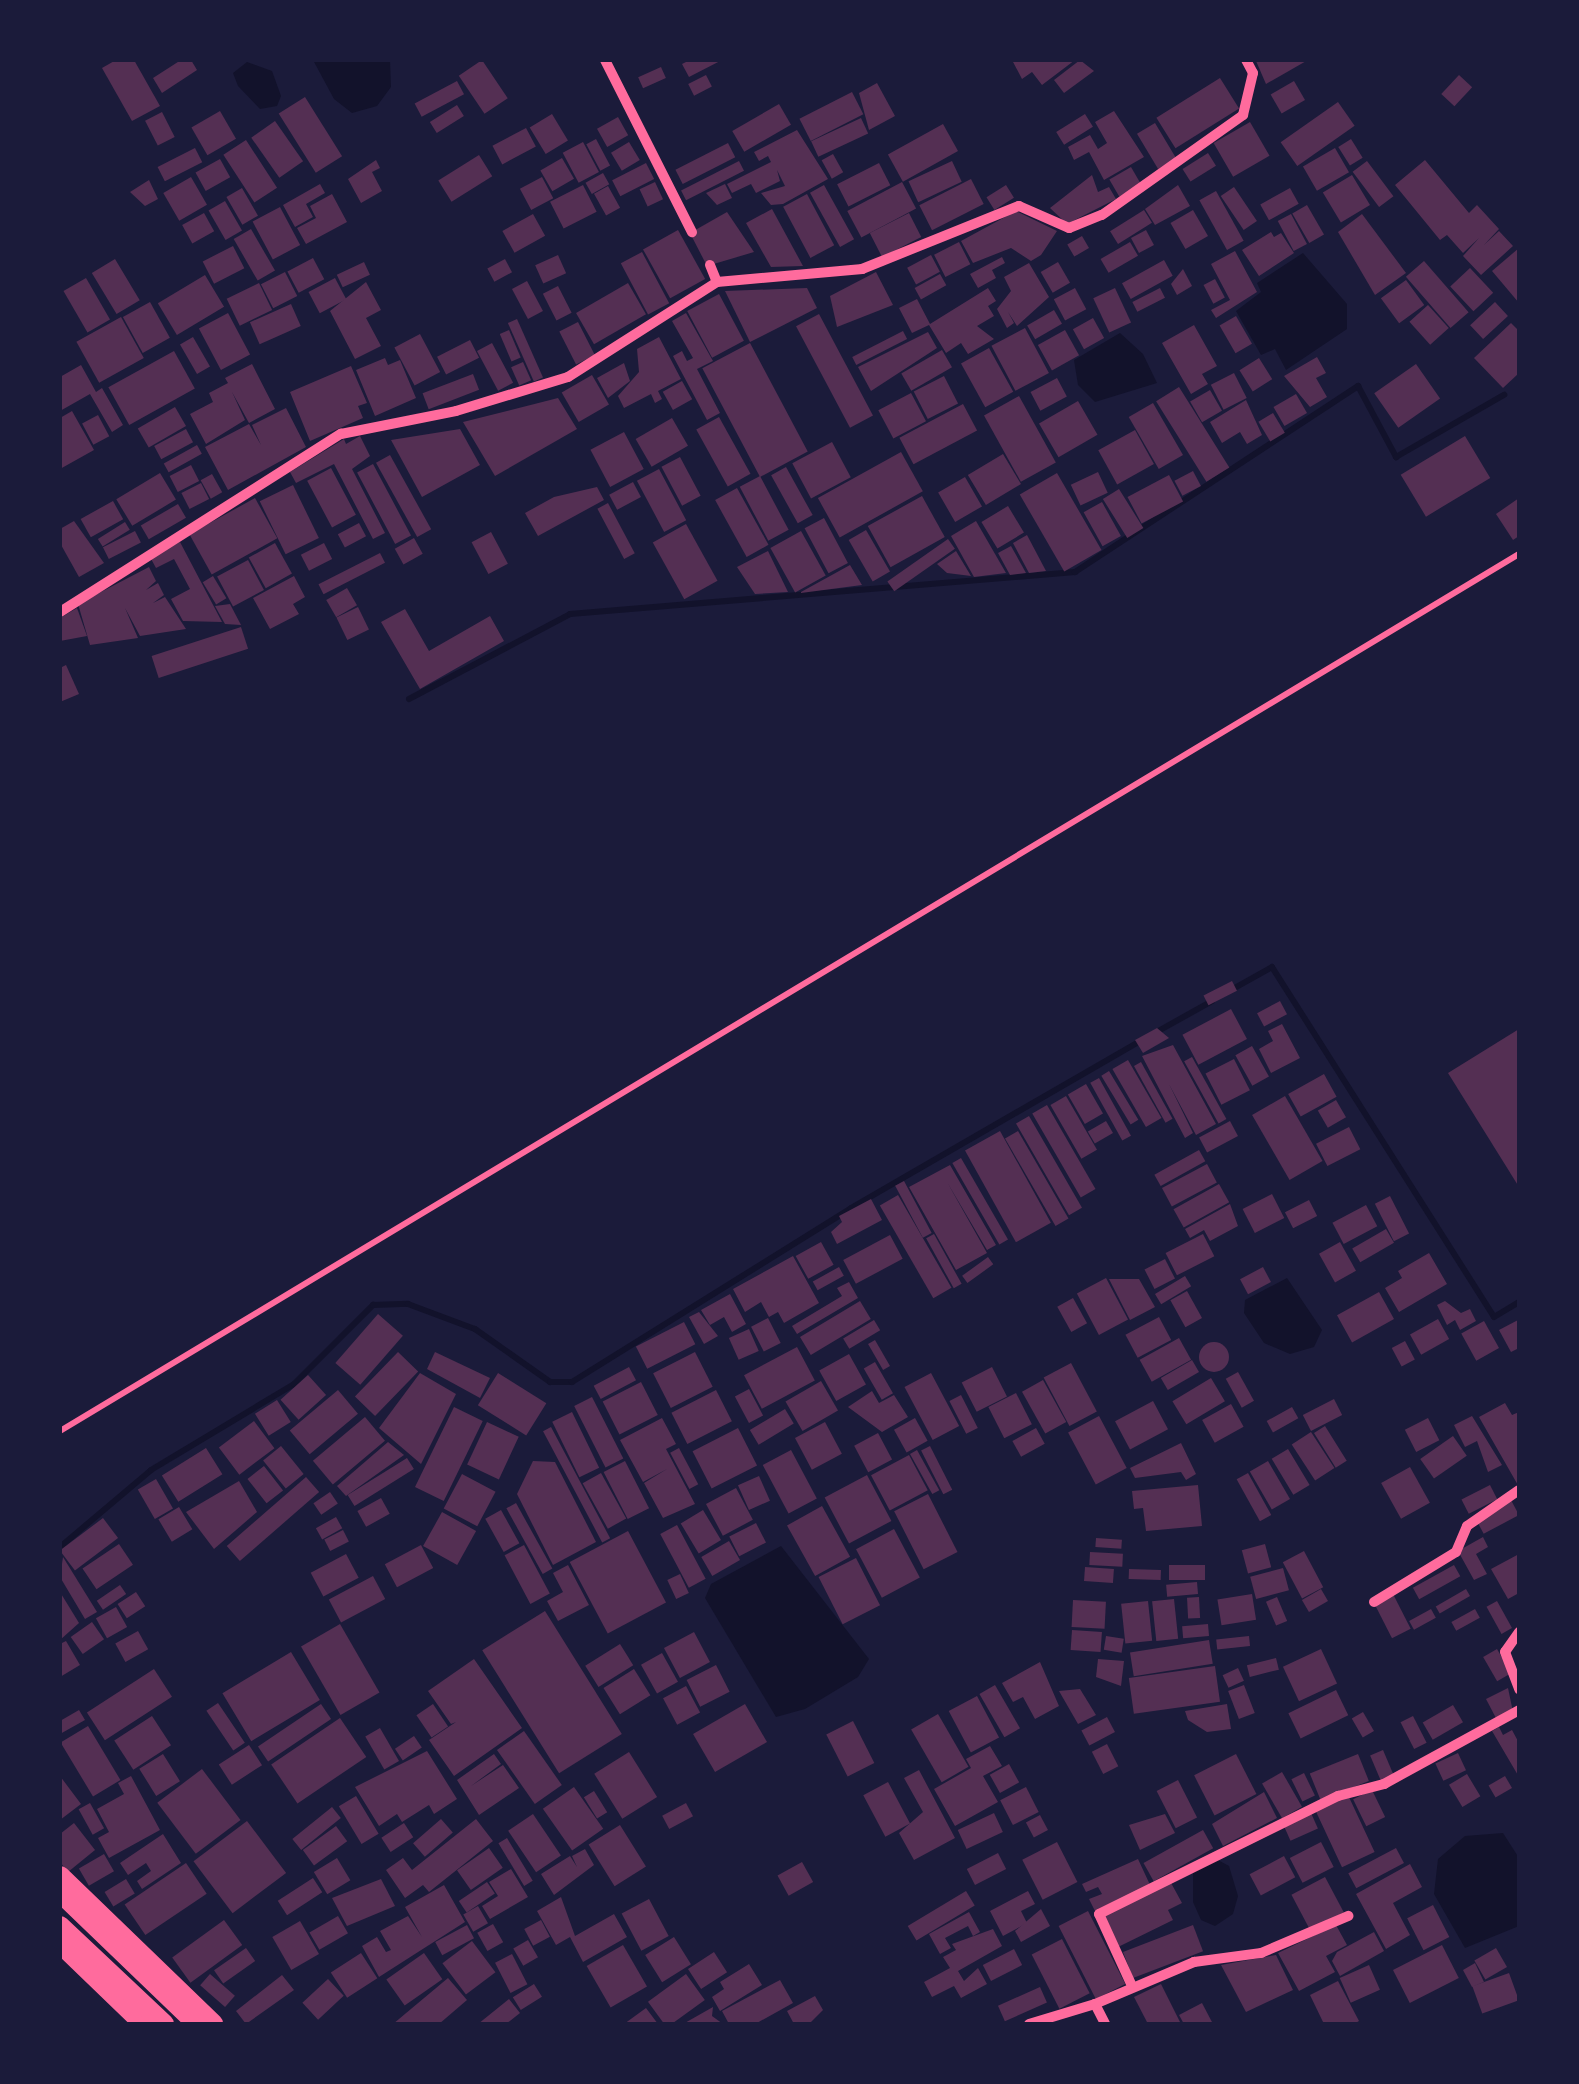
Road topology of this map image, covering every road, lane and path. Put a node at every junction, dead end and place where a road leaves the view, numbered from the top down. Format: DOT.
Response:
graph roads {
  1 [pos="605,60"];
  2 [pos="1246,60"];
  3 [pos="692,232"];
  4 [pos="710,265"];
  5 [pos="717,282"];
  6 [pos="1519,554"];
  7 [pos="60,612"];
  8 [pos="60,1431"];
  9 [pos="1519,1490"];
  10 [pos="1374,1602"];
  11 [pos="1519,1632"];
  12 [pos="1519,1689"];
  13 [pos="1519,1710"];
  14 [pos="60,1876"];
  15 [pos="60,1892"];
  16 [pos="1348,1916"];
  17 [pos="60,1926"];
  18 [pos="60,1944"];
  19 [pos="1132,1986"];
  20 [pos="1095,2004"];
  21 [pos="144,2024"];
  22 [pos="164,2024"];
  23 [pos="196,2024"];
  24 [pos="213,2024"];
  25 [pos="1029,2024"];
  26 [pos="1105,2024"];
  1 -- 3 [label="street"];
  2 -- 5 [label="street"];
  4 -- 5 [label="street"];
  5 -- 7 [label="street"];
  6 -- 8 [label="lane"];
  9 -- 10 [label="street"];
  11 -- 12 [label="street"];
  13 -- 19 [label="street"];
  14 -- 24 [label="main road"];
  15 -- 23 [label="main road"];
  16 -- 19 [label="street"];
  17 -- 22 [label="main road"];
  18 -- 21 [label="main road"];
  19 -- 20 [label="street"];
  20 -- 25 [label="street"];
  20 -- 26 [label="street"];
}
